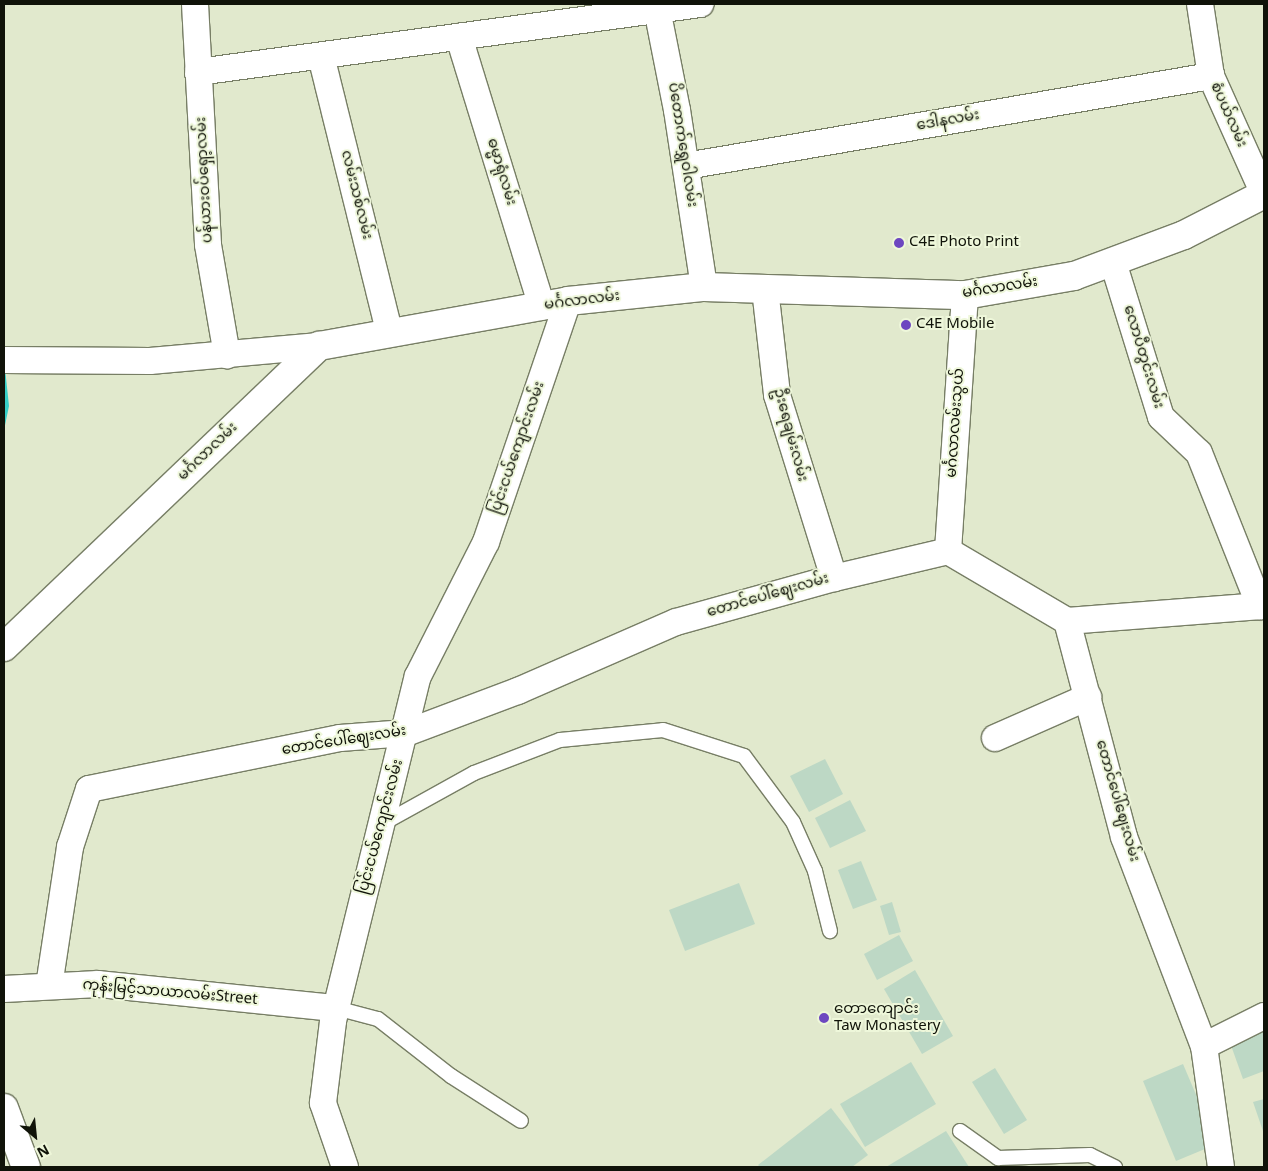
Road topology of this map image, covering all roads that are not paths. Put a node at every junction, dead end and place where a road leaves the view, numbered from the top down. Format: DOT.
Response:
graph roads {
  1 [pos="195,4"];
  2 [pos="700,4"];
  3 [pos="1200,4"];
  4 [pos="657,8"];
  5 [pos="459,37"];
  6 [pos="321,56"];
  7 [pos="198,72"];
  8 [pos="1211,76"];
  9 [pos="686,166"];
  10 [pos="1264,194"];
  11 [pos="1113,262"];
  12 [pos="704,287"];
  13 [pos="765,289"];
  14 [pos="964,295"];
  15 [pos="555,304"];
  16 [pos="390,334"];
  17 [pos="320,346"];
  18 [pos="227,355"];
  19 [pos="7,360"];
  20 [pos="948,551"];
  21 [pos="834,578"];
  22 [pos="1262,606"];
  23 [pos="1067,621"];
  24 [pos="4,647"];
  25 [pos="1088,698"];
  26 [pos="406,733"];
  27 [pos="995,738"];
  28 [pos="381,824"];
  29 [pos="830,931"];
  30 [pos="49,986"];
  31 [pos="4,989"];
  32 [pos="336,1008"];
  33 [pos="1264,1016"];
  34 [pos="1204,1046"];
  35 [pos="4,1108"];
  36 [pos="521,1121"];
  37 [pos="960,1131"];
  38 [pos="1071,1161"];
  39 [pos="26,1167"];
  40 [pos="345,1167"];
  41 [pos="1115,1167"];
  42 [pos="1221,1167"];
  1 -- 7 [label="street, ပန်ယားဝပ်ရှော့လမ်း"];
  2 -- 4 [label="street"];
  3 -- 8 [label="street, စံပယ်လမ်း"];
  4 -- 5 [label="street"];
  4 -- 9 [label="street, ပိတောက်ရွှေဝါလမ်း"];
  5 -- 6 [label="street"];
  5 -- 15 [label="street, ဓမ္မာရုံလမ်း"];
  6 -- 7 [label="street"];
  6 -- 16 [label="street, လမ်းသစ်လမ်း"];
  7 -- 18 [label="street, ပန်ယားဝပ်ရှော့လမ်း"];
  8 -- 9 [label="street, ဒေါနလမ်း"];
  8 -- 10 [label="street, စံပယ်လမ်း"];
  9 -- 12 [label="street, ပိတောက်ရွှေဝါလမ်း"];
  10 -- 11 [label="street, မင်္ဂလာလမ်း"];
  11 -- 14 [label="street, မင်္ဂလာလမ်း"];
  11 -- 22 [label="street, လောပီတွင်းလမ်း"];
  12 -- 13 [label="street, မင်္ဂလာလမ်း"];
  12 -- 15 [label="street, မင်္ဂလာလမ်း"];
  13 -- 14 [label="street, မင်္ဂလာလမ်း"];
  13 -- 21 [label="street, ဦးရေချမ်းလမ်း"];
  14 -- 20 [label="street, မင်္ဂလာလမ်းသွယ်"];
  15 -- 16 [label="street, မင်္ဂလာလမ်း"];
  15 -- 26 [label="street, ပြင်းငယ်ကျောင်းလမ်း"];
  16 -- 17 [label="street, မင်္ဂလာလမ်း"];
  17 -- 18 [label="street"];
  17 -- 24 [label="street, မင်္ဂလာလမ်း"];
  18 -- 19 [label="street"];
  20 -- 21 [label="street, တောင်ပေါ်ဈေးလမ်း"];
  20 -- 23 [label="street"];
  21 -- 26 [label="street, တောင်ပေါ်ဈေးလမ်း"];
  22 -- 23 [label="street"];
  23 -- 25 [label="street, တောင်ပေါ်ဈေးလမ်း"];
  25 -- 27 [label="street"];
  25 -- 34 [label="street, တောင်ပေါ်ဈေးလမ်း"];
  26 -- 28 [label="street, ပြင်းငယ်ကျောင်းလမ်း"];
  26 -- 30 [label="street, တောင်ပေါ်ဈေးလမ်း"];
  28 -- 29 [label="lane"];
  28 -- 32 [label="street, ပြင်းငယ်ကျောင်းလမ်း"];
  30 -- 31 [label="street, ကုန်းမြင့်သာယာလမ်းStreet"];
  30 -- 32 [label="street, ကုန်းမြင့်သာယာလမ်းStreet"];
  32 -- 36 [label="lane"];
  32 -- 40 [label="street, ပြင်းငယ်ကျောင်းလမ်း"];
  33 -- 34 [label="street"];
  34 -- 42 [label="street, တောင်ပေါ်ဈေးလမ်း"];
  35 -- 39 [label="street"];
  37 -- 38 [label="lane"];
  38 -- 41 [label="lane"];
}
